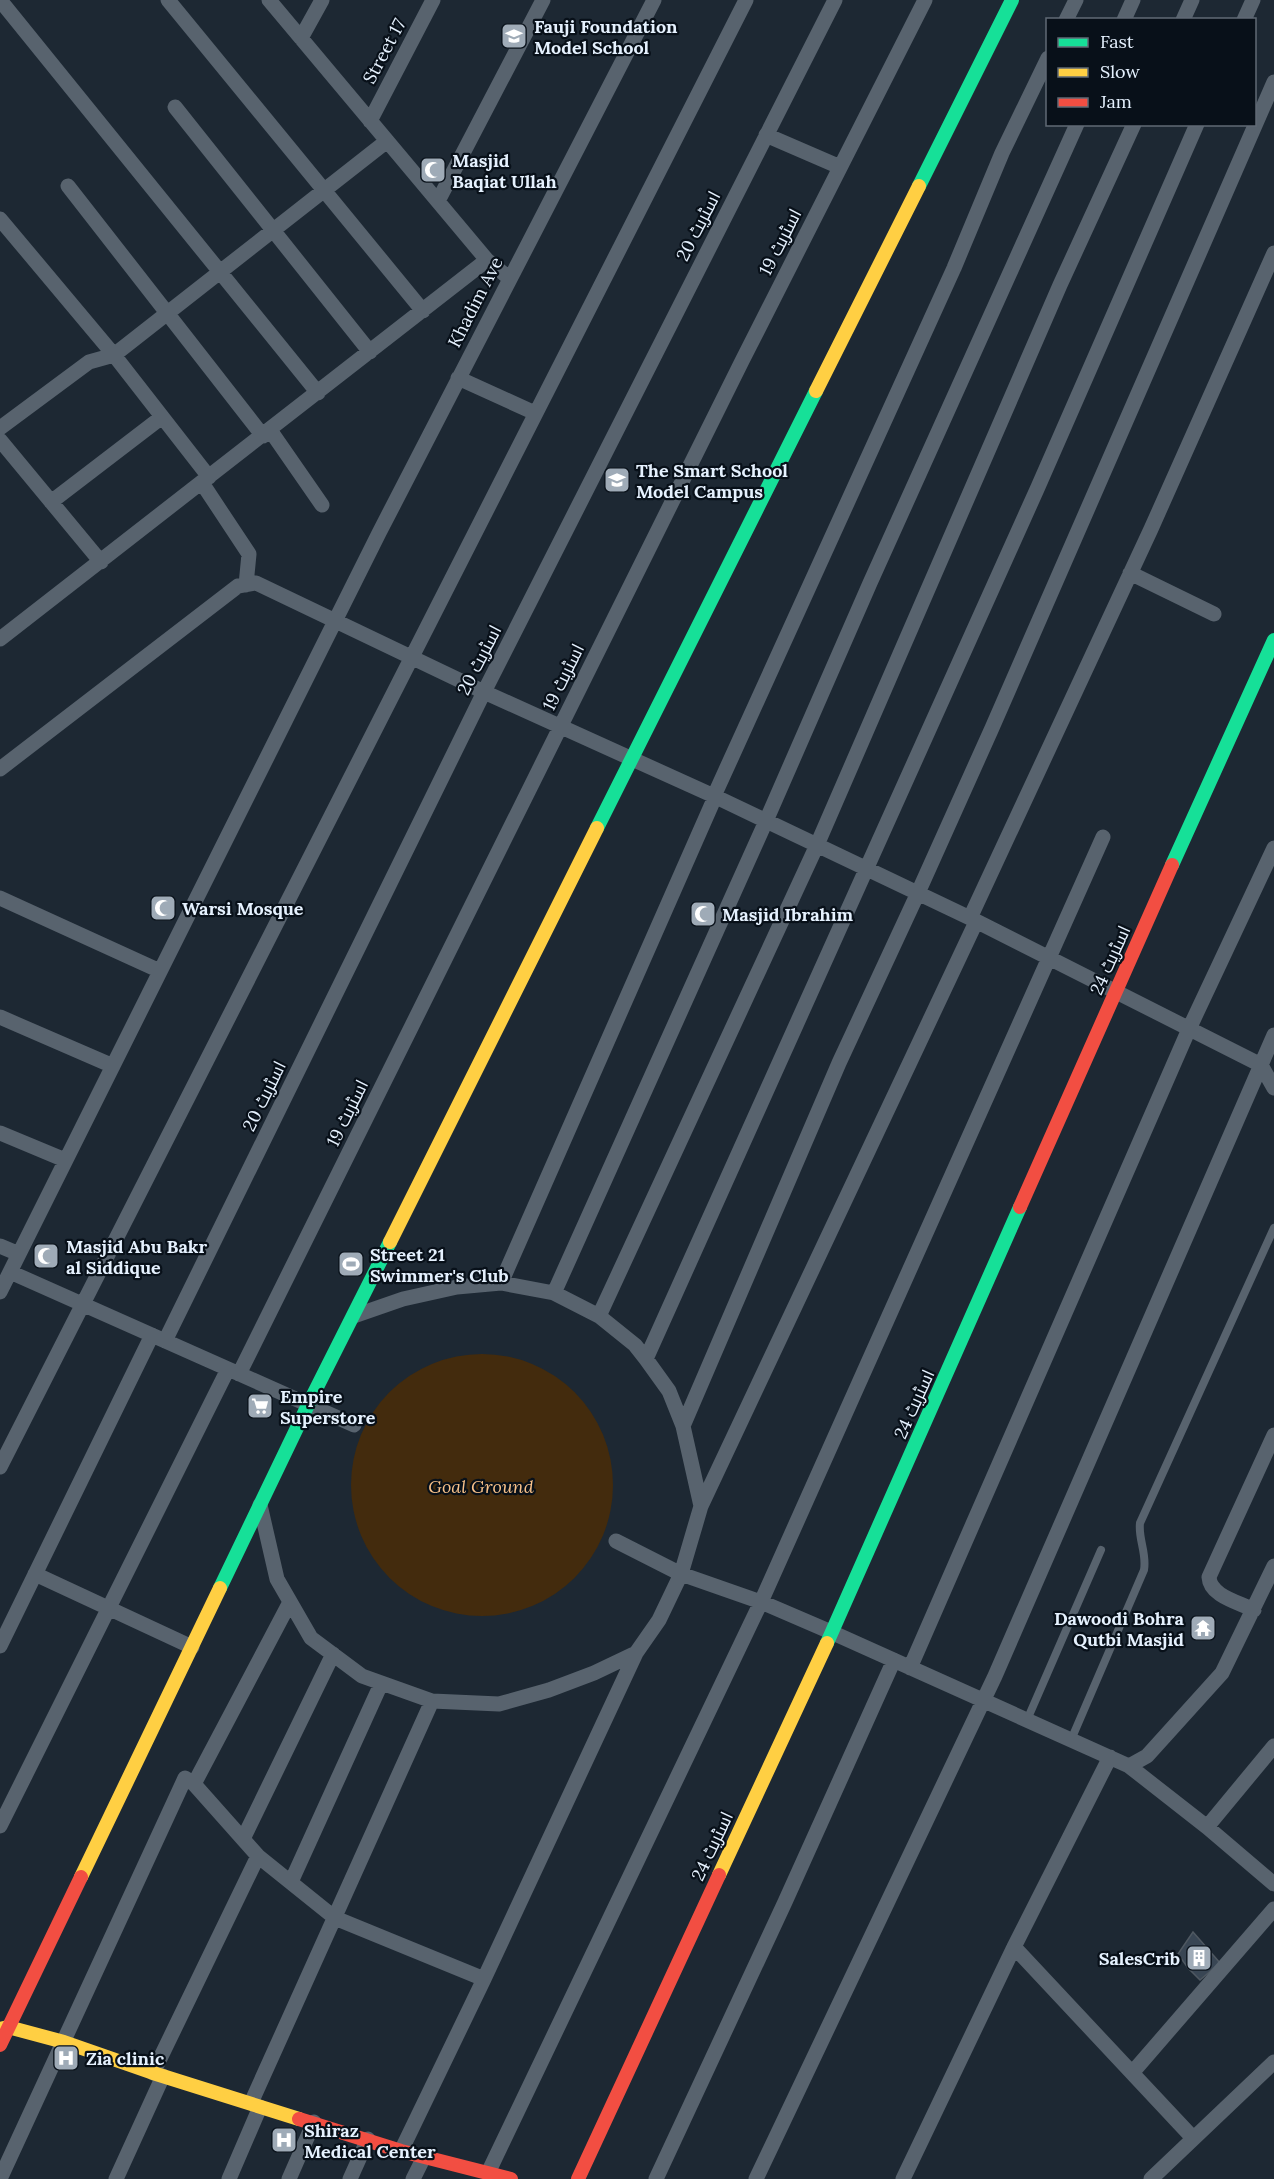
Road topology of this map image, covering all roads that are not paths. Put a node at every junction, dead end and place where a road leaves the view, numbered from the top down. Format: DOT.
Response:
graph roads {
  1 [pos="0,0"];
  2 [pos="168,0"];
  3 [pos="269,0"];
  4 [pos="322,0"];
  5 [pos="433,0"];
  6 [pos="543,0"];
  7 [pos="654,0"];
  8 [pos="746,0"];
  9 [pos="835,0"];
  10 [pos="925,0"];
  11 [pos="1012,0"];
  12 [pos="1076,0"];
  13 [pos="1133,0"];
  14 [pos="1192,0"];
  15 [pos="1253,0"];
  16 [pos="1067,18"];
  17 [pos="1125,18"];
  18 [pos="1184,18"];
  19 [pos="1245,18"];
  20 [pos="301,38"];
  21 [pos="1046,60"];
  22 [pos="1274,82"];
  23 [pos="175,107"];
  24 [pos="370,121"];
  25 [pos="1256,123"];
  26 [pos="1076,126"];
  27 [pos="1133,126"];
  28 [pos="1196,126"];
  29 [pos="1255,126"];
  30 [pos="766,135"];
  31 [pos="387,141"];
  32 [pos="840,167"];
  33 [pos="68,186"];
  34 [pos="324,189"];
  35 [pos="438,201"];
  36 [pos="0,219"];
  37 [pos="273,229"];
  38 [pos="1274,253"];
  39 [pos="487,261"];
  40 [pos="219,272"];
  41 [pos="509,278"];
  42 [pos="423,310"];
  43 [pos="167,313"];
  44 [pos="370,352"];
  45 [pos="114,355"];
  46 [pos="458,378"];
  47 [pos="318,393"];
  48 [pos="535,413"];
  49 [pos="162,417"];
  50 [pos="0,428"];
  51 [pos="266,433"];
  52 [pos="0,440"];
  53 [pos="206,480"];
  54 [pos="51,502"];
  55 [pos="322,505"];
  56 [pos="101,562"];
  57 [pos="1130,573"];
  58 [pos="246,585"];
  59 [pos="1214,614"];
  60 [pos="335,623"];
  61 [pos="0,639"];
  62 [pos="1274,640"];
  63 [pos="411,657"];
  64 [pos="484,692"];
  65 [pos="561,726"];
  66 [pos="633,758"];
  67 [pos="0,770"];
  68 [pos="715,797"];
  69 [pos="766,821"];
  70 [pos="1103,837"];
  71 [pos="817,845"];
  72 [pos="1274,848"];
  73 [pos="867,868"];
  74 [pos="917,895"];
  75 [pos="0,898"];
  76 [pos="973,920"];
  77 [pos="1049,958"];
  78 [pos="160,970"];
  79 [pos="1115,992"];
  80 [pos="0,1017"];
  81 [pos="1190,1029"];
  82 [pos="1274,1035"];
  83 [pos="1261,1065"];
  84 [pos="113,1066"];
  85 [pos="1274,1088"];
  86 [pos="0,1133"];
  87 [pos="66,1160"];
  88 [pos="1274,1228"];
  89 [pos="0,1246"];
  90 [pos="19,1254"];
  91 [pos="10,1272"];
  92 [pos="501,1283"];
  93 [pos="0,1292"];
  94 [pos="554,1293"];
  95 [pos="82,1304"];
  96 [pos="354,1316"];
  97 [pos="599,1316"];
  98 [pos="159,1338"];
  99 [pos="646,1359"];
  100 [pos="233,1371"];
  101 [pos="308,1405"];
  102 [pos="354,1425"];
  103 [pos="683,1426"];
  104 [pos="1274,1435"];
  105 [pos="0,1467"];
  106 [pos="260,1505"];
  107 [pos="700,1506"];
  108 [pos="616,1541"];
  109 [pos="1101,1550"];
  110 [pos="1274,1566"];
  111 [pos="35,1574"];
  112 [pos="681,1574"];
  113 [pos="290,1602"];
  114 [pos="761,1602"];
  115 [pos="109,1607"];
  116 [pos="1254,1610"];
  117 [pos="831,1632"];
  118 [pos="0,1646"];
  119 [pos="192,1647"];
  120 [pos="636,1653"];
  121 [pos="333,1654"];
  122 [pos="894,1660"];
  123 [pos="910,1668"];
  124 [pos="381,1684"];
  125 [pos="432,1701"];
  126 [pos="984,1701"];
  127 [pos="1027,1720"];
  128 [pos="1071,1740"];
  129 [pos="1274,1746"];
  130 [pos="1110,1757"];
  131 [pos="1129,1766"];
  132 [pos="194,1784"];
  133 [pos="0,1826"];
  134 [pos="1207,1827"];
  135 [pos="243,1839"];
  136 [pos="258,1856"];
  137 [pos="291,1882"];
  138 [pos="1274,1884"];
  139 [pos="1274,1909"];
  140 [pos="334,1918"];
  141 [pos="1014,1947"];
  142 [pos="484,1979"];
  143 [pos="3,2024"];
  144 [pos="64,2042"];
  145 [pos="0,2045"];
  146 [pos="1274,2062"];
  147 [pos="1132,2073"];
  148 [pos="158,2074"];
  149 [pos="255,2105"];
  150 [pos="314,2122"];
  151 [pos="1192,2138"];
  152 [pos="368,2139"];
  153 [pos="401,2151"];
  154 [pos="424,2157"];
  155 [pos="478,2174"];
  156 [pos="0,2179"];
  157 [pos="116,2179"];
  158 [pos="229,2179"];
  159 [pos="289,2179"];
  160 [pos="350,2179"];
  161 [pos="413,2179"];
  162 [pos="511,2179"];
  163 [pos="578,2179"];
  164 [pos="656,2179"];
  165 [pos="756,2179"];
  166 [pos="903,2179"];
  167 [pos="1151,2179"];
  1 -- 40 [label="street"];
  2 -- 34 [label="street"];
  3 -- 20 [label="street"];
  4 -- 20 [label="street"];
  5 -- 24 [label="street, Street 17"];
  6 -- 35 [label="street"];
  7 -- 41 [label="street, Khadim Ave"];
  8 -- 48 [label="street"];
  9 -- 30 [label="street, اسٹریٹ 20"];
  10 -- 32 [label="street, اسٹریٹ 19"];
  11 -- 66 [label="street"];
  12 -- 16 [label="street"];
  13 -- 17 [label="street"];
  14 -- 18 [label="street"];
  15 -- 19 [label="street"];
  20 -- 24 [label="street"];
  21 -- 68 [label="street"];
  22 -- 25 [label="street"];
  23 -- 37 [label="street"];
  24 -- 31 [label="street"];
  26 -- 69 [label="street"];
  27 -- 71 [label="street"];
  28 -- 73 [label="street"];
  29 -- 74 [label="street"];
  30 -- 32 [label="street"];
  30 -- 64 [label="street, اسٹریٹ 20"];
  31 -- 34 [label="street"];
  31 -- 35 [label="street"];
  32 -- 65 [label="street, اسٹریٹ 19"];
  33 -- 43 [label="street"];
  34 -- 37 [label="street"];
  34 -- 42 [label="street"];
  35 -- 39 [label="street"];
  36 -- 45 [label="street"];
  37 -- 40 [label="street"];
  37 -- 44 [label="street"];
  38 -- 57 [label="street"];
  39 -- 41 [label="street"];
  39 -- 42 [label="street"];
  40 -- 43 [label="street"];
  40 -- 47 [label="street"];
  41 -- 46 [label="street, Khadim Ave"];
  42 -- 44 [label="street"];
  43 -- 45 [label="street"];
  43 -- 51 [label="street"];
  44 -- 47 [label="street"];
  45 -- 49 [label="street"];
  45 -- 50 [label="street"];
  46 -- 48 [label="street"];
  46 -- 60 [label="street, Khadim Ave"];
  47 -- 51 [label="street"];
  48 -- 63 [label="street"];
  49 -- 53 [label="street"];
  49 -- 54 [label="street"];
  51 -- 53 [label="street"];
  51 -- 55 [label="street"];
  52 -- 54 [label="street"];
  53 -- 56 [label="street"];
  53 -- 58 [label="street"];
  54 -- 56 [label="street"];
  56 -- 61 [label="street"];
  57 -- 59 [label="street"];
  57 -- 76 [label="street"];
  58 -- 60 [label="street"];
  58 -- 67 [label="street"];
  60 -- 63 [label="street"];
  60 -- 78 [label="street, Khadim Ave"];
  62 -- 79 [label="street, اسٹریٹ 24"];
  63 -- 64 [label="street"];
  63 -- 95 [label="street"];
  64 -- 65 [label="street"];
  64 -- 98 [label="street, اسٹریٹ 20"];
  65 -- 66 [label="street"];
  65 -- 100 [label="street, اسٹریٹ 19"];
  66 -- 68 [label="street"];
  66 -- 96 [label="street"];
  68 -- 69 [label="street"];
  68 -- 92 [label="street"];
  69 -- 71 [label="street"];
  69 -- 94 [label="street"];
  70 -- 77 [label="street"];
  71 -- 73 [label="street"];
  71 -- 97 [label="street"];
  72 -- 81 [label="street"];
  73 -- 74 [label="street"];
  73 -- 99 [label="street"];
  74 -- 76 [label="street"];
  74 -- 103 [label="street"];
  75 -- 78 [label="street"];
  76 -- 77 [label="street"];
  76 -- 107 [label="street"];
  77 -- 79 [label="street"];
  77 -- 114 [label="street"];
  78 -- 84 [label="street, Khadim Ave"];
  79 -- 81 [label="street"];
  79 -- 117 [label="street, اسٹریٹ 24"];
  80 -- 84 [label="street"];
  81 -- 83 [label="street"];
  81 -- 123 [label="street"];
  82 -- 83 [label="street"];
  83 -- 85 [label="street"];
  83 -- 126 [label="street"];
  84 -- 87 [label="street, Khadim Ave"];
  86 -- 87 [label="street"];
  87 -- 90 [label="street, Khadim Ave"];
  88 -- 128 [label="lane"];
  89 -- 90 [label="street"];
  90 -- 91 [label="street, Khadim Ave"];
  91 -- 93 [label="street, Khadim Ave"];
  91 -- 95 [label="street"];
  92 -- 94 [label="street"];
  92 -- 96 [label="street"];
  94 -- 97 [label="street"];
  95 -- 98 [label="street"];
  95 -- 105 [label="street"];
  96 -- 101 [label="street"];
  97 -- 99 [label="street"];
  98 -- 100 [label="street"];
  98 -- 111 [label="street, اسٹریٹ 20"];
  99 -- 103 [label="street"];
  100 -- 101 [label="street"];
  100 -- 115 [label="street, اسٹریٹ 19"];
  101 -- 102 [label="street"];
  101 -- 106 [label="street"];
  103 -- 107 [label="street"];
  104 -- 116 [label="street"];
  106 -- 113 [label="street"];
  106 -- 119 [label="street"];
  107 -- 112 [label="street"];
  108 -- 112 [label="street"];
  109 -- 127 [label="lane"];
  110 -- 116 [label="street"];
  111 -- 115 [label="street"];
  111 -- 118 [label="street, اسٹریٹ 20"];
  112 -- 114 [label="street"];
  112 -- 120 [label="street"];
  113 -- 121 [label="street"];
  113 -- 132 [label="street"];
  114 -- 117 [label="street"];
  114 -- 155 [label="street"];
  115 -- 119 [label="street"];
  115 -- 133 [label="street, اسٹریٹ 19"];
  116 -- 131 [label="street"];
  117 -- 122 [label="street"];
  117 -- 163 [label="street, اسٹریٹ 24"];
  119 -- 143 [label="street"];
  120 -- 125 [label="street"];
  120 -- 142 [label="street"];
  121 -- 124 [label="street"];
  121 -- 135 [label="street"];
  122 -- 123 [label="street"];
  122 -- 164 [label="street"];
  123 -- 126 [label="street"];
  124 -- 125 [label="street"];
  124 -- 137 [label="street"];
  125 -- 140 [label="street"];
  126 -- 127 [label="street"];
  126 -- 165 [label="street"];
  127 -- 128 [label="street"];
  128 -- 130 [label="street"];
  129 -- 134 [label="street"];
  130 -- 131 [label="street"];
  130 -- 141 [label="street"];
  131 -- 134 [label="street"];
  132 -- 135 [label="street"];
  132 -- 144 [label="street"];
  134 -- 138 [label="street"];
  135 -- 136 [label="street"];
  136 -- 137 [label="street"];
  136 -- 148 [label="street"];
  137 -- 140 [label="street"];
  139 -- 147 [label="street"];
  140 -- 142 [label="street"];
  140 -- 149 [label="street"];
  141 -- 147 [label="street"];
  141 -- 166 [label="street"];
  142 -- 153 [label="street"];
  143 -- 144 [label="street"];
  143 -- 145 [label="street"];
  144 -- 148 [label="street"];
  144 -- 156 [label="street"];
  146 -- 151 [label="street"];
  147 -- 151 [label="street"];
  148 -- 149 [label="street"];
  148 -- 157 [label="street"];
  149 -- 150 [label="street"];
  149 -- 158 [label="street"];
  150 -- 152 [label="street"];
  150 -- 159 [label="street"];
  151 -- 167 [label="street"];
  152 -- 153 [label="street"];
  152 -- 160 [label="street"];
  153 -- 154 [label="street"];
  154 -- 155 [label="street"];
  154 -- 161 [label="street"];
  155 -- 162 [label="street"];
}
